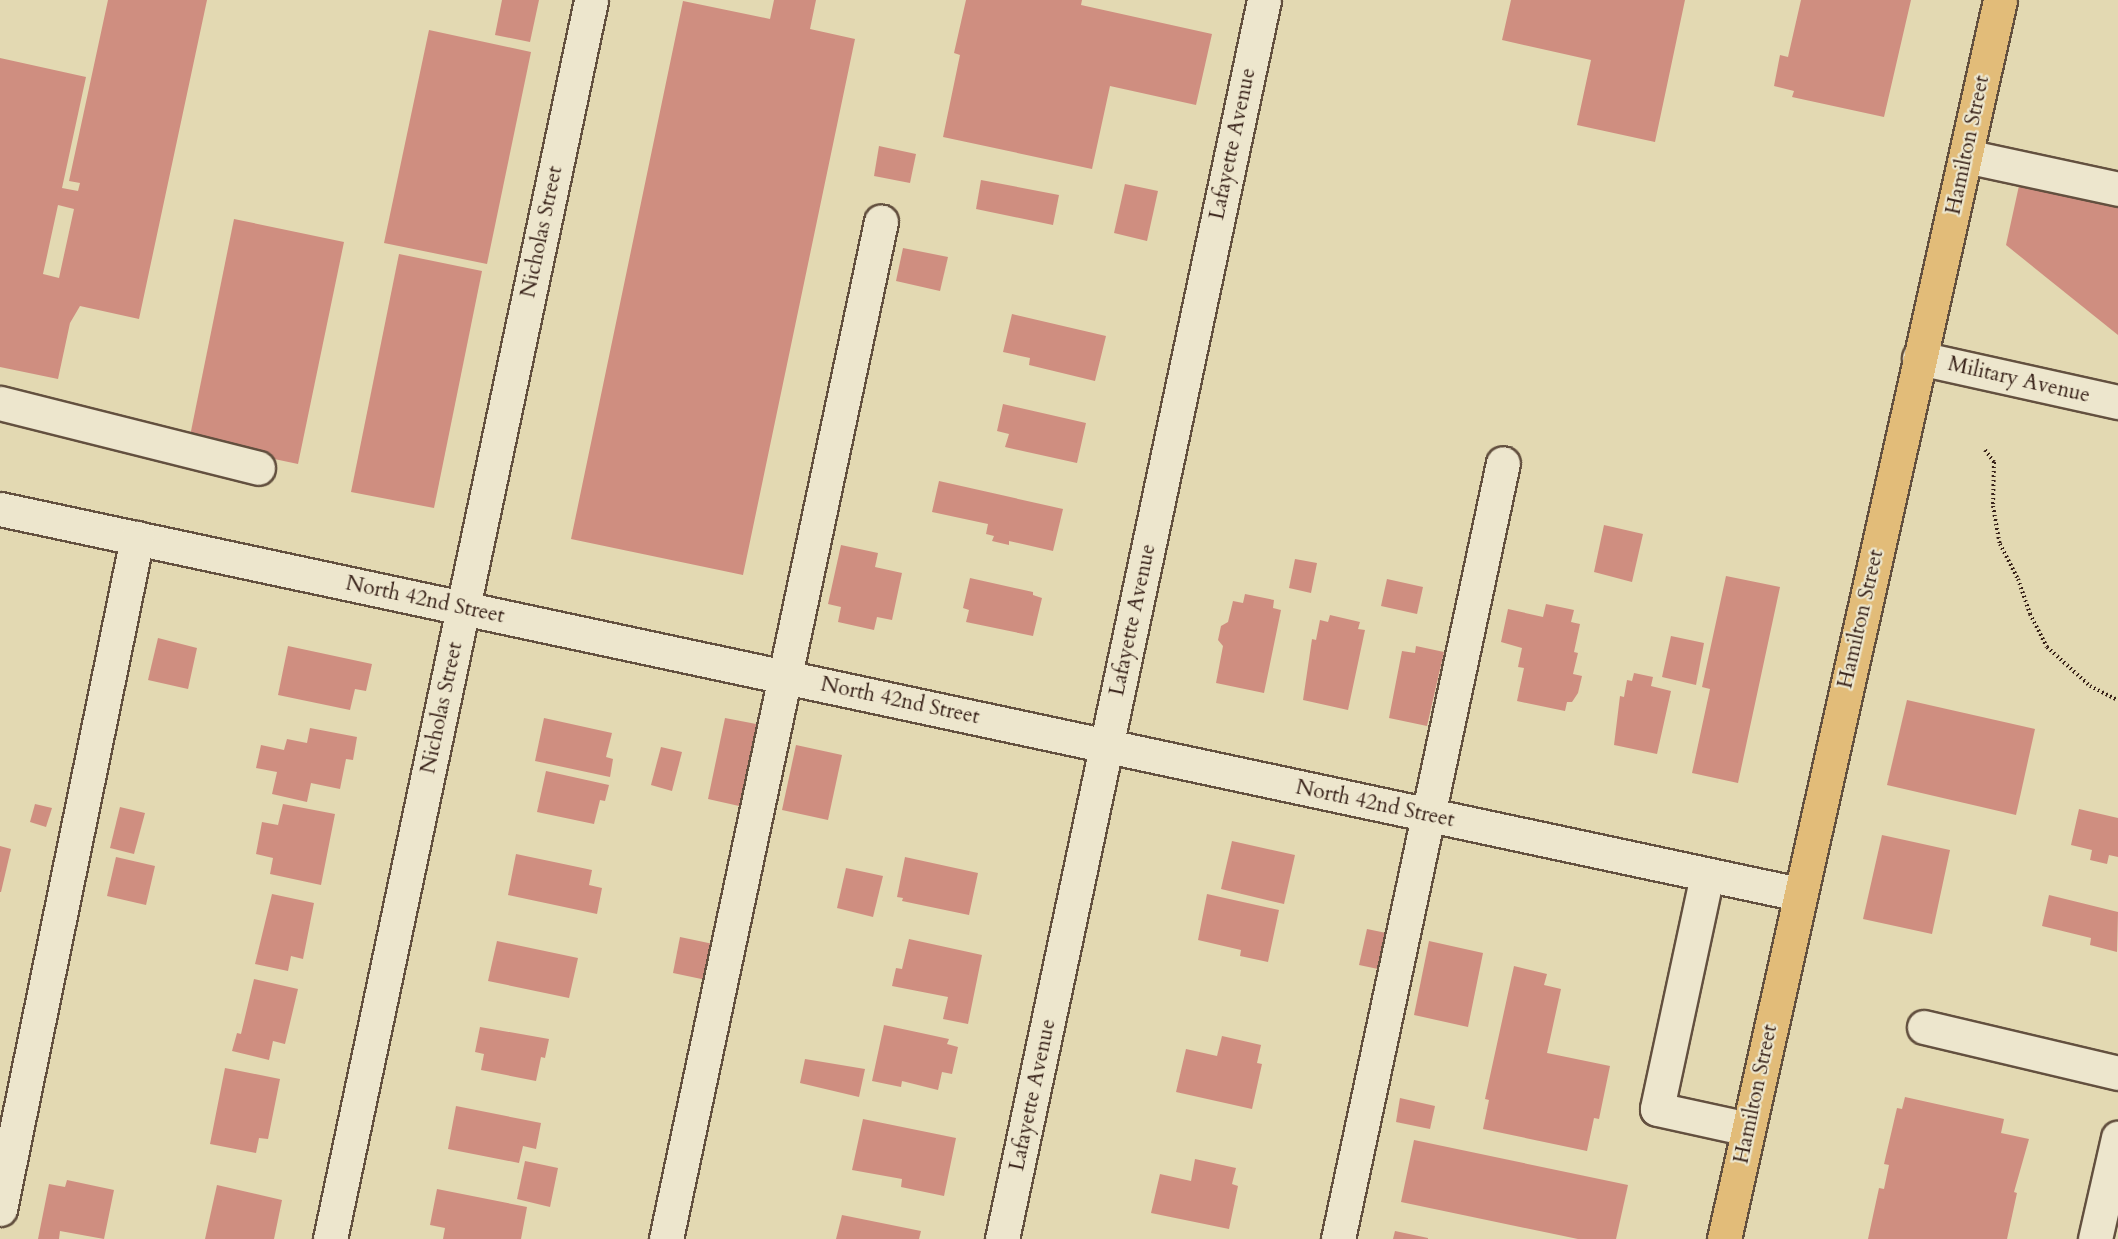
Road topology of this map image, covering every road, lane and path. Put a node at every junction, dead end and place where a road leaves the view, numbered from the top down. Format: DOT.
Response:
graph roads {
  1 [pos="591,0"];
  2 [pos="1264,0"];
  3 [pos="2000,0"];
  4 [pos="1966,156"];
  5 [pos="2118,189"];
  6 [pos="881,221"];
  7 [pos="1919,358"];
  8 [pos="2118,402"];
  9 [pos="0,403"];
  10 [pos="1984,450"];
  11 [pos="1503,463"];
  12 [pos="258,468"];
  13 [pos="0,509"];
  14 [pos="137,538"];
  15 [pos="463,608"];
  16 [pos="786,677"];
  17 [pos="2118,700"];
  18 [pos="1107,746"];
  19 [pos="1428,816"];
  20 [pos="1707,875"];
  21 [pos="1799,894"];
  22 [pos="1924,1027"];
  23 [pos="2118,1073"];
  24 [pos="1748,1129"];
  25 [pos="2118,1138"];
  26 [pos="0,1209"];
  27 [pos="330,1239"];
  28 [pos="666,1239"];
  29 [pos="1002,1239"];
  30 [pos="1338,1239"];
  31 [pos="1724,1239"];
  32 [pos="2095,1239"];
  1 -- 15 [label="street, Nicholas Street"];
  2 -- 18 [label="street, Lafayette Avenue"];
  3 -- 4 [label="main road, Hamilton Street"];
  4 -- 5 [label="street"];
  4 -- 7 [label="main road, Hamilton Street"];
  6 -- 16 [label="street"];
  7 -- 8 [label="street, Military Avenue"];
  7 -- 21 [label="main road, Hamilton Street"];
  9 -- 12 [label="street"];
  10 -- 17 [label="path"];
  11 -- 19 [label="street"];
  13 -- 14 [label="street, North 42nd Street"];
  14 -- 15 [label="street, North 42nd Street"];
  14 -- 26 [label="street"];
  15 -- 16 [label="street, North 42nd Street"];
  15 -- 27 [label="street, Nicholas Street"];
  16 -- 18 [label="street, North 42nd Street"];
  16 -- 28 [label="street"];
  18 -- 19 [label="street, North 42nd Street"];
  18 -- 29 [label="street, Lafayette Avenue"];
  19 -- 20 [label="street, North 42nd Street"];
  19 -- 30 [label="street"];
  20 -- 21 [label="street, North 42nd Street"];
  20 -- 24 [label="street"];
  21 -- 24 [label="main road, Hamilton Street"];
  22 -- 23 [label="street"];
  24 -- 31 [label="main road, Hamilton Street"];
  25 -- 32 [label="street"];
}
